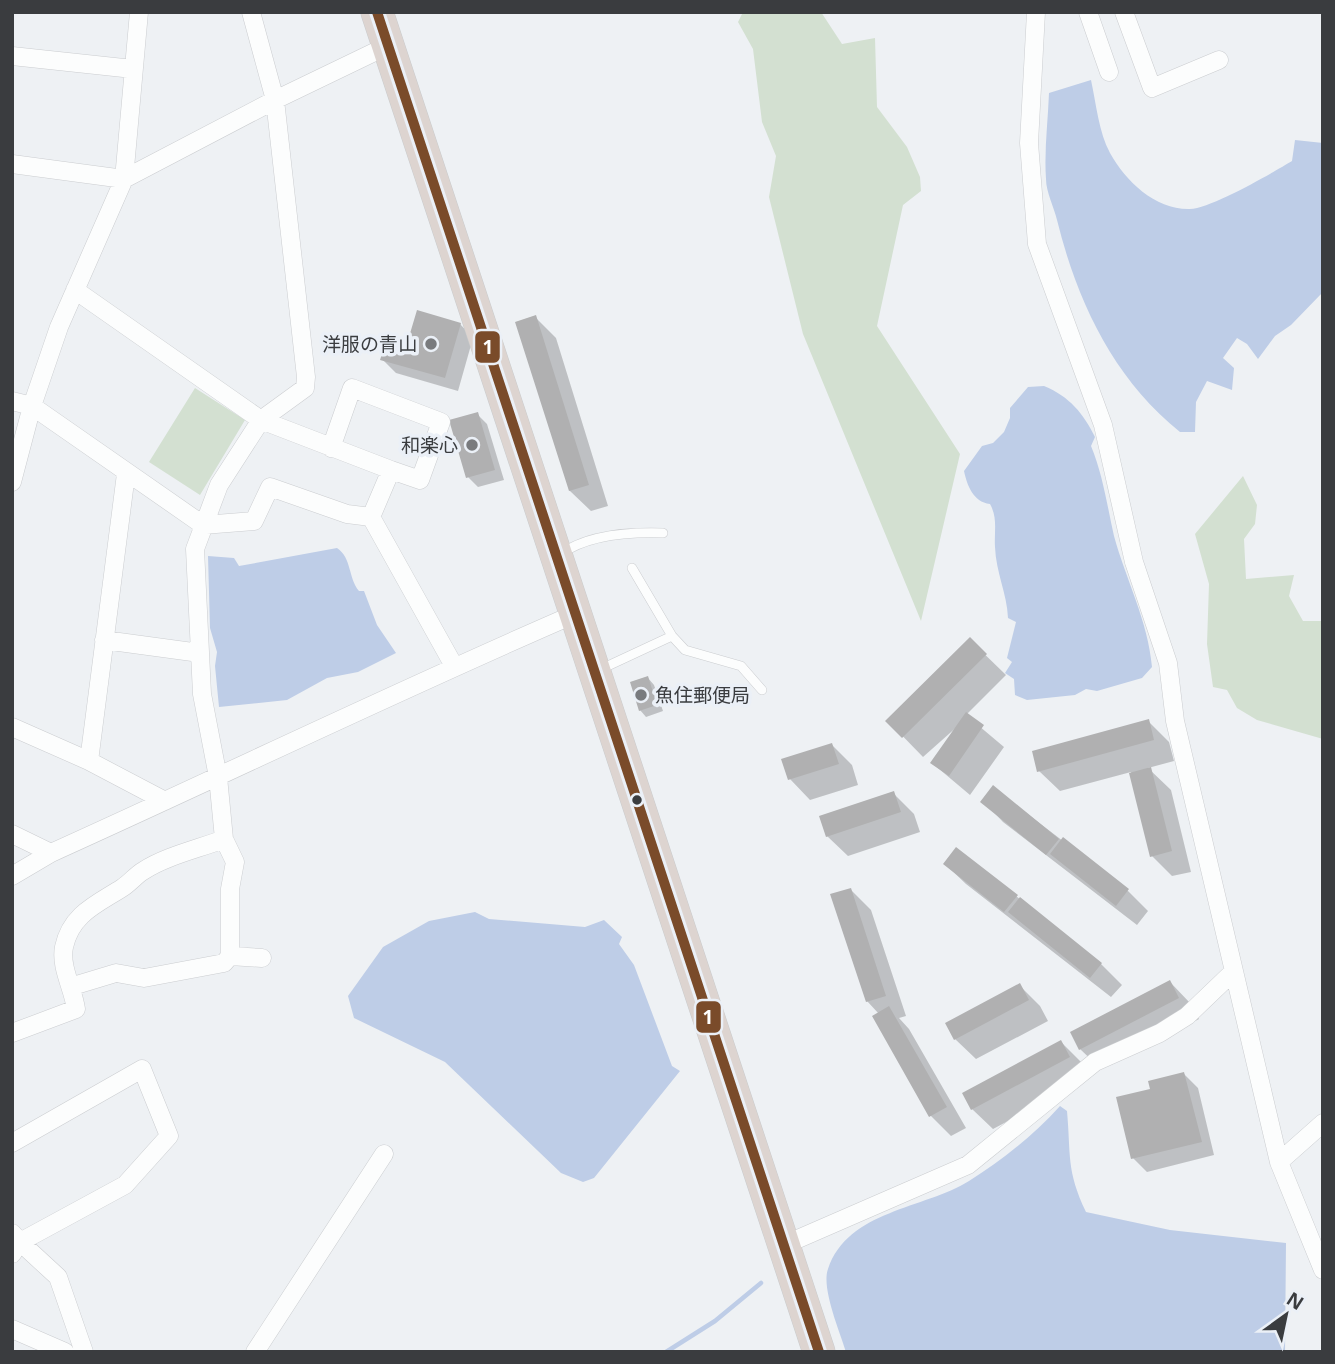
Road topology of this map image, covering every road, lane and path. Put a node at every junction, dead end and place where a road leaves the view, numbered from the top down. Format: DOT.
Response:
graph roads {
  1 [pos="139,12"];
  2 [pos="251,12"];
  3 [pos="377,12"];
  4 [pos="1035,12"];
  5 [pos="1088,12"];
  6 [pos="1124,12"];
  7 [pos="387,46"];
  8 [pos="12,56"];
  9 [pos="1219,60"];
  10 [pos="133,69"];
  11 [pos="1109,72"];
  12 [pos="275,100"];
  13 [pos="12,164"];
  14 [pos="124,179"];
  15 [pos="75,290"];
  16 [pos="12,401"];
  17 [pos="32,406"];
  18 [pos="261,420"];
  19 [pos="331,448"];
  20 [pos="391,470"];
  21 [pos="126,474"];
  22 [pos="12,482"];
  23 [pos="371,517"];
  24 [pos="203,525"];
  25 [pos="663,533"];
  26 [pos="557,557"];
  27 [pos="632,568"];
  28 [pos="575,614"];
  29 [pos="672,636"];
  30 [pos="104,640"];
  31 [pos="200,653"];
  32 [pos="454,666"];
  33 [pos="594,672"];
  34 [pos="762,690"];
  35 [pos="12,727"];
  36 [pos="89,761"];
  37 [pos="218,777"];
  38 [pos="165,802"];
  39 [pos="12,834"];
  40 [pos="224,839"];
  41 [pos="51,853"];
  42 [pos="12,876"];
  43 [pos="230,956"];
  44 [pos="262,958"];
  45 [pos="1233,972"];
  46 [pos="73,986"];
  47 [pos="12,1033"];
  48 [pos="1323,1123"];
  49 [pos="12,1143"];
  50 [pos="384,1154"];
  51 [pos="1279,1162"];
  52 [pos="15,1243"];
  53 [pos="784,1245"];
  54 [pos="1323,1270"];
  55 [pos="12,1329"];
  56 [pos="65,1352"];
  57 [pos="84,1352"];
  58 [pos="255,1352"];
  59 [pos="819,1352"];
  1 -- 10 [label="street"];
  2 -- 12 [label="street"];
  3 -- 7 [label="highway"];
  4 -- 45 [label="street"];
  5 -- 11 [label="street"];
  6 -- 9 [label="street"];
  7 -- 12 [label="street"];
  7 -- 26 [label="highway"];
  8 -- 10 [label="street"];
  10 -- 14 [label="street"];
  12 -- 14 [label="street"];
  12 -- 18 [label="street"];
  13 -- 14 [label="street"];
  14 -- 15 [label="street"];
  15 -- 17 [label="street"];
  15 -- 18 [label="street"];
  16 -- 17 [label="street"];
  17 -- 21 [label="street"];
  17 -- 22 [label="street"];
  18 -- 19 [label="street"];
  18 -- 24 [label="street"];
  19 -- 20 [label="street"];
  19 -- 20 [label="street"];
  20 -- 23 [label="street"];
  21 -- 24 [label="street"];
  21 -- 30 [label="street"];
  23 -- 24 [label="street"];
  23 -- 32 [label="street"];
  24 -- 31 [label="street"];
  25 -- 26 [label="lane"];
  26 -- 28 [label="highway"];
  27 -- 29 [label="lane"];
  28 -- 32 [label="street"];
  28 -- 33 [label="highway"];
  29 -- 33 [label="lane"];
  29 -- 34 [label="lane"];
  30 -- 31 [label="street"];
  30 -- 36 [label="street"];
  31 -- 37 [label="street"];
  32 -- 37 [label="street"];
  33 -- 53 [label="highway"];
  35 -- 36 [label="street"];
  36 -- 38 [label="street"];
  37 -- 38 [label="street"];
  37 -- 40 [label="street"];
  38 -- 41 [label="street"];
  39 -- 41 [label="street"];
  40 -- 43 [label="street"];
  40 -- 46 [label="street"];
  41 -- 42 [label="street"];
  43 -- 44 [label="street"];
  43 -- 46 [label="street"];
  45 -- 51 [label="street"];
  45 -- 53 [label="street"];
  46 -- 47 [label="street"];
  48 -- 51 [label="street"];
  49 -- 52 [label="street"];
  50 -- 58 [label="street"];
  51 -- 54 [label="street"];
  52 -- 57 [label="street"];
  53 -- 59 [label="highway"];
  55 -- 56 [label="street"];
}
